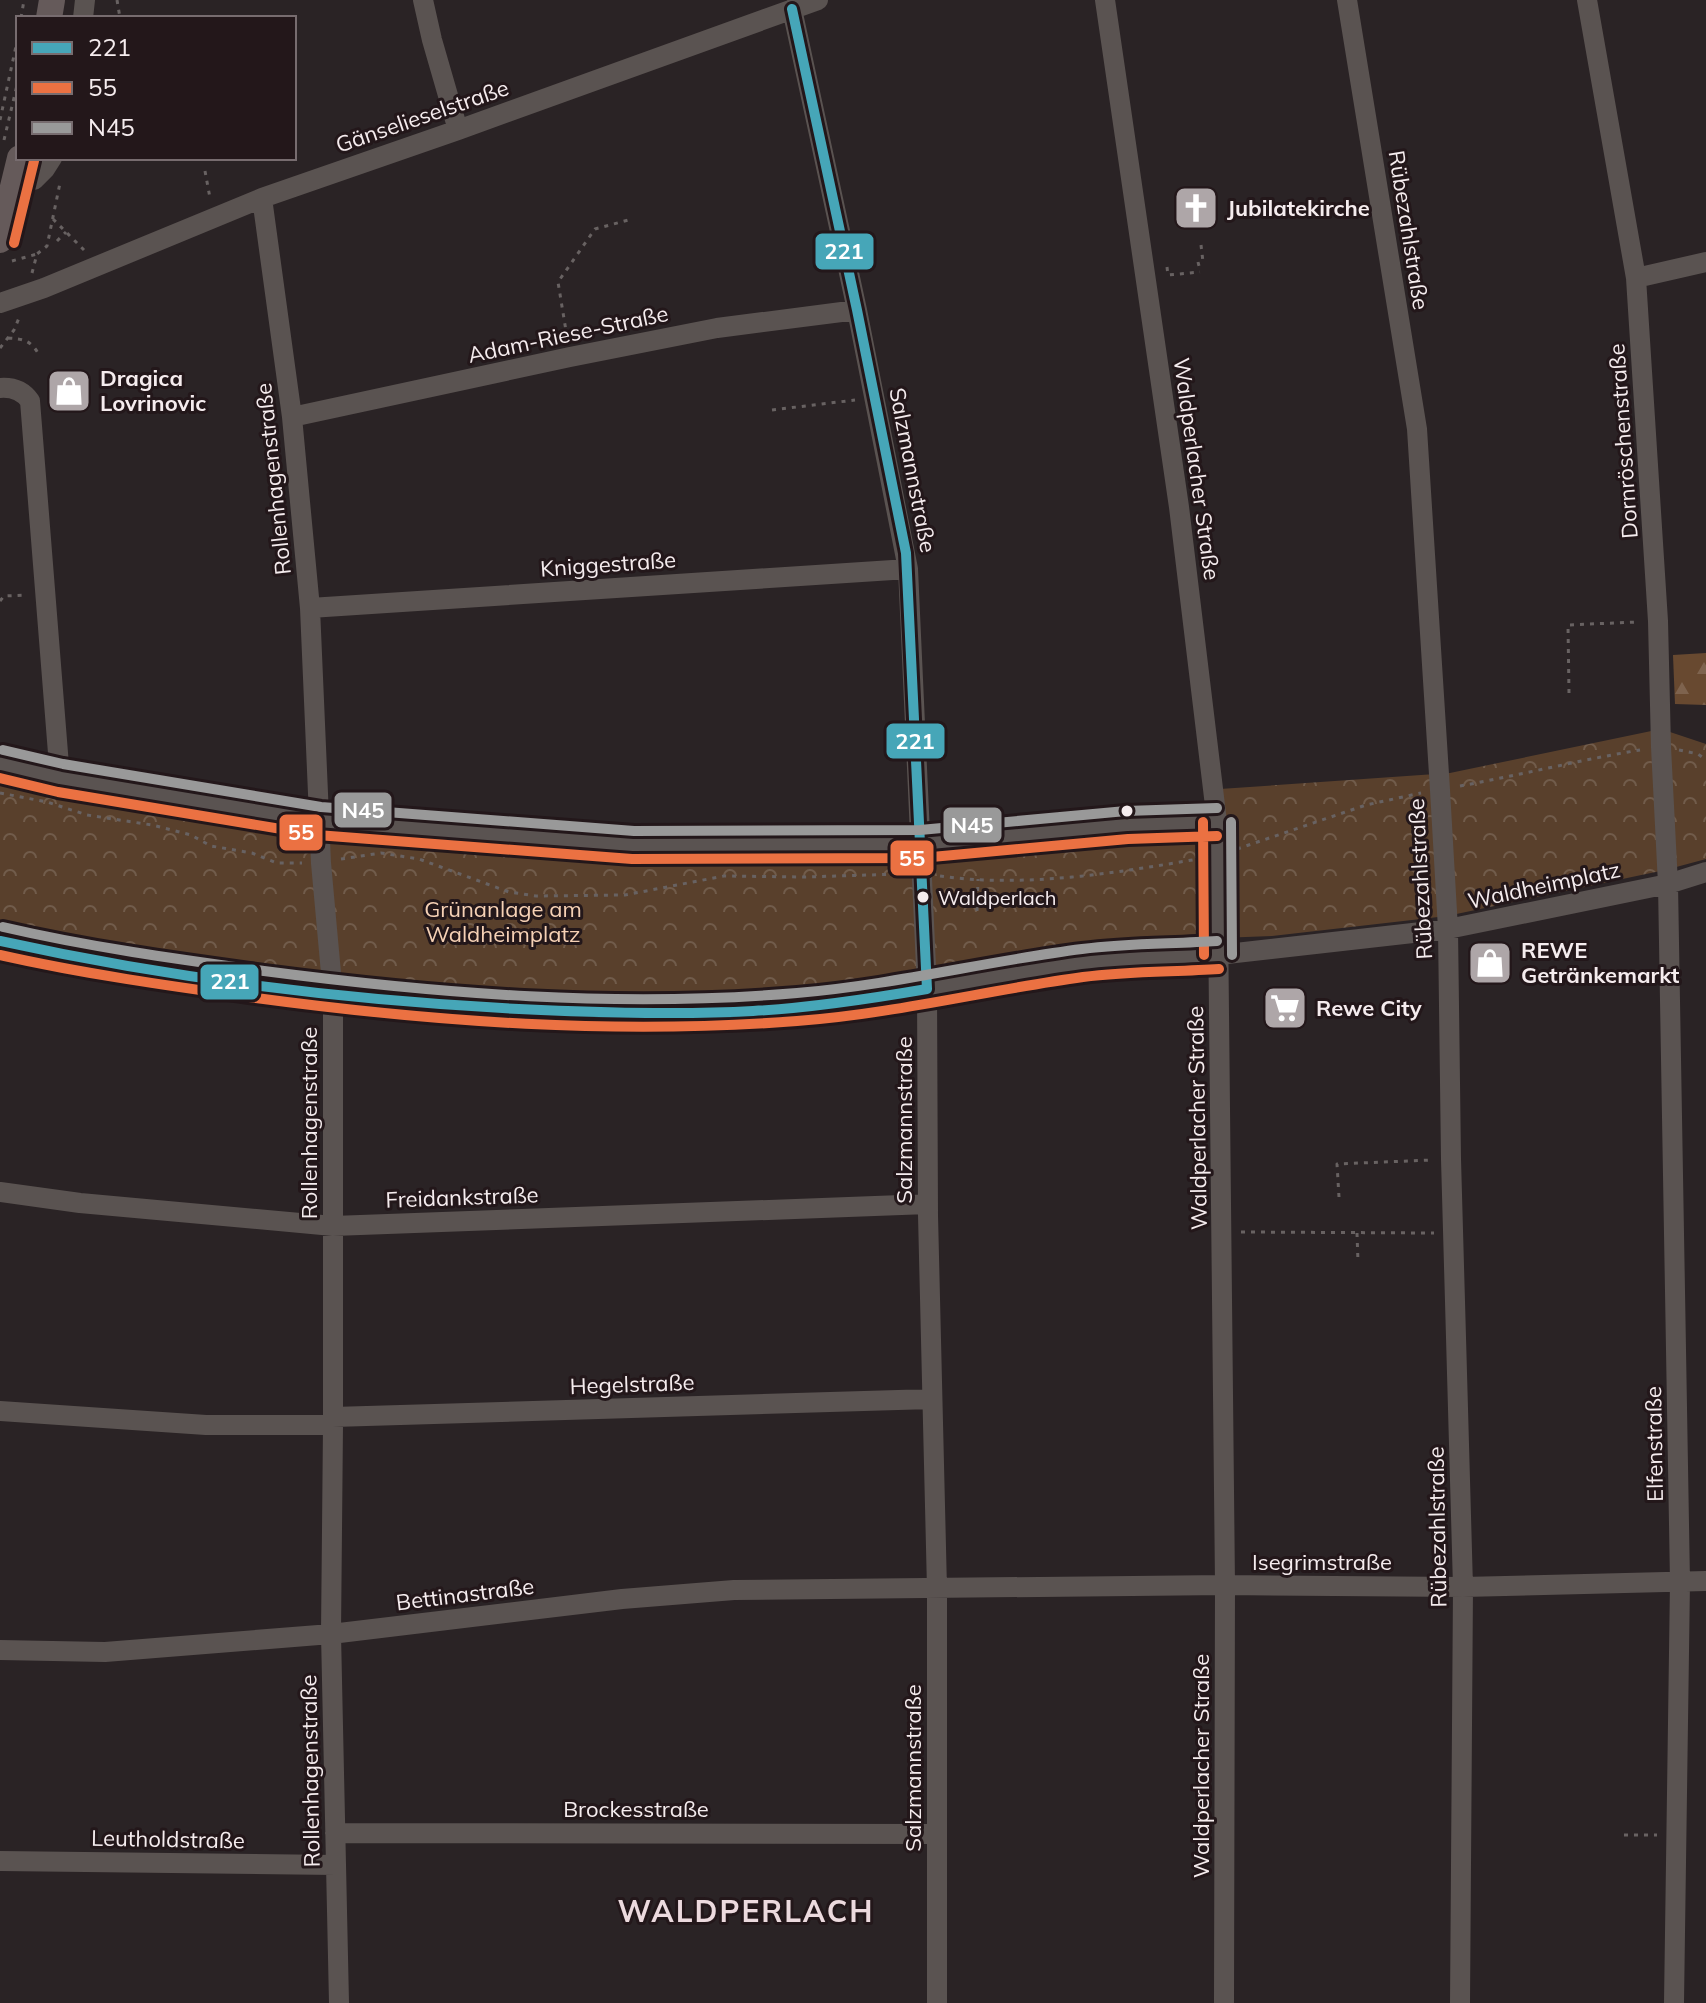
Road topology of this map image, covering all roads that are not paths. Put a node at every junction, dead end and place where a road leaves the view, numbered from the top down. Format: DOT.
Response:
graph roads {
  1 [pos="423,0"];
  2 [pos="818,0"];
  3 [pos="1105,0"];
  4 [pos="1347,0"];
  5 [pos="1587,0"];
  6 [pos="792,9"];
  7 [pos="458,130"];
  8 [pos="13,160"];
  9 [pos="51,160"];
  10 [pos="262,198"];
  11 [pos="6,251"];
  12 [pos="1706,262"];
  13 [pos="1636,278"];
  14 [pos="0,303"];
  15 [pos="857,310"];
  16 [pos="0,388"];
  17 [pos="292,417"];
  18 [pos="908,569"];
  19 [pos="310,608"];
  20 [pos="0,764"];
  21 [pos="60,778"];
  22 [pos="319,821"];
  23 [pos="1217,822"];
  24 [pos="921,844"];
  25 [pos="1706,872"];
  26 [pos="1668,884"];
  27 [pos="1448,929"];
  28 [pos="0,941"];
  29 [pos="1218,955"];
  30 [pos="927,989"];
  31 [pos="333,995"];
  32 [pos="0,1192"];
  33 [pos="928,1204"];
  34 [pos="333,1226"];
  35 [pos="932,1399"];
  36 [pos="0,1411"];
  37 [pos="333,1421"];
  38 [pos="1706,1581"];
  39 [pos="1680,1582"];
  40 [pos="1225,1585"];
  41 [pos="1463,1587"];
  42 [pos="937,1589"];
  43 [pos="331,1634"];
  44 [pos="0,1650"];
  45 [pos="335,1833"];
  46 [pos="937,1834"];
  47 [pos="0,1861"];
  48 [pos="336,1865"];
  49 [pos="339,2003"];
  50 [pos="937,2003"];
  51 [pos="1224,2003"];
  52 [pos="1460,2003"];
  53 [pos="1674,2003"];
  1 -- 7 [label="street"];
  2 -- 6 [label="street, Gänselieselstraße"];
  3 -- 23 [label="street, Waldperlacher Straße"];
  4 -- 27 [label="street, Rübezahlstraße"];
  5 -- 13 [label="street, Dornröschenstraße"];
  6 -- 7 [label="street, Gänselieselstraße"];
  6 -- 15 [label="street, Salzmannstraße"];
  7 -- 10 [label="street, Gänselieselstraße"];
  8 -- 9 [label="street"];
  8 -- 11 [label="main road"];
  10 -- 14 [label="street, Gänselieselstraße"];
  10 -- 17 [label="street, Rollenhagenstraße"];
  12 -- 13 [label="street"];
  13 -- 26 [label="street, Dornröschenstraße"];
  15 -- 17 [label="street, Adam-Riese-Straße"];
  15 -- 18 [label="street, Salzmannstraße"];
  16 -- 21 [label="street"];
  17 -- 19 [label="street, Rollenhagenstraße"];
  18 -- 19 [label="street, Kniggestraße"];
  18 -- 24 [label="street, Salzmannstraße"];
  19 -- 22 [label="street, Rollenhagenstraße"];
  20 -- 21 [label="street"];
  21 -- 22 [label="street"];
  22 -- 24 [label="street"];
  22 -- 31 [label="street, Rollenhagenstraße"];
  23 -- 24 [label="street"];
  23 -- 29 [label="street, Waldperlacher Straße"];
  24 -- 30 [label="street, Salzmannstraße"];
  25 -- 26 [label="street, Waldheimplatz"];
  26 -- 27 [label="street, Waldheimplatz"];
  26 -- 39 [label="street, Elfenstraße"];
  27 -- 29 [label="street, Waldheimplatz"];
  27 -- 41 [label="street, Rübezahlstraße"];
  28 -- 31 [label="street, Waldheimplatz"];
  29 -- 30 [label="street, Waldheimplatz"];
  29 -- 40 [label="street, Waldperlacher Straße"];
  30 -- 31 [label="street, Waldheimplatz"];
  30 -- 33 [label="street, Salzmannstraße"];
  31 -- 34 [label="street, Rollenhagenstraße"];
  32 -- 34 [label="street, Freidankstraße"];
  33 -- 34 [label="street, Freidankstraße"];
  33 -- 35 [label="street, Salzmannstraße"];
  34 -- 37 [label="street, Rollenhagenstraße"];
  35 -- 37 [label="street, Hegelstraße"];
  35 -- 42 [label="street, Salzmannstraße"];
  36 -- 37 [label="street, Hegelstraße"];
  37 -- 43 [label="street, Rollenhagenstraße"];
  38 -- 39 [label="street, Isegrimstraße"];
  39 -- 41 [label="street, Isegrimstraße"];
  39 -- 53 [label="street, Elfenstraße"];
  40 -- 41 [label="street, Isegrimstraße"];
  40 -- 42 [label="street, Isegrimstraße"];
  40 -- 51 [label="street, Waldperlacher Straße"];
  41 -- 52 [label="street, Rübezahlstraße"];
  42 -- 43 [label="street, Bettinastraße"];
  42 -- 46 [label="street, Salzmannstraße"];
  43 -- 44 [label="street, Bettinastraße"];
  43 -- 45 [label="street, Rollenhagenstraße"];
  45 -- 46 [label="street, Brockesstraße"];
  45 -- 48 [label="street, Rollenhagenstraße"];
  46 -- 50 [label="street, Salzmannstraße"];
  47 -- 48 [label="street, Leutholdstraße"];
  48 -- 49 [label="street, Rollenhagenstraße"];
}
